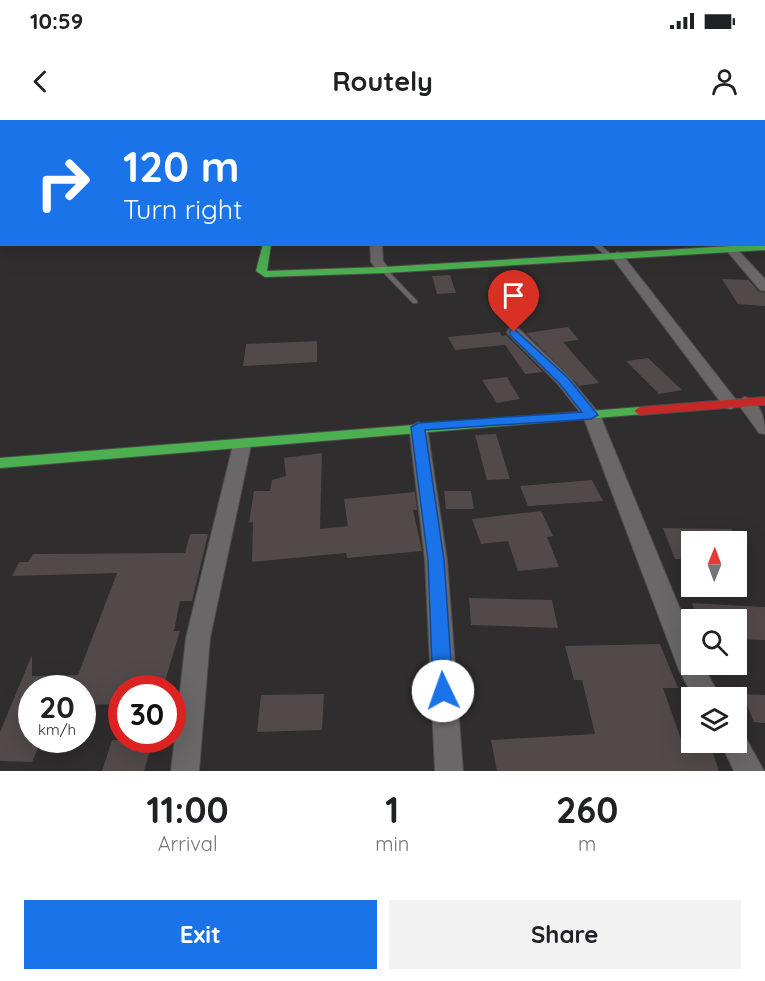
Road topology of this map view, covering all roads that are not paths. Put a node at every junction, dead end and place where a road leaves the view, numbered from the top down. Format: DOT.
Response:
graph roads {
  1 [pos="267,246"];
  2 [pos="376,246"];
  3 [pos="597,246"];
  4 [pos="702,247"];
  5 [pos="765,247"];
  6 [pos="731,249"];
  7 [pos="613,256"];
  8 [pos="384,270"];
  9 [pos="765,287"];
  10 [pos="415,302"];
  11 [pos="514,332"];
  12 [pos="765,400"];
  13 [pos="738,403"];
  14 [pos="591,415"];
  15 [pos="418,427"];
  16 [pos="765,429"];
  17 [pos="242,445"];
  18 [pos="0,463"];
  19 [pos="702,687"];
  20 [pos="739,753"];
  21 [pos="185,771"];
  22 [pos="449,771"];
  23 [pos="750,771"];
  1 -- 8 [label="street"];
  2 -- 8 [label="street"];
  3 -- 7 [label="lane"];
  4 -- 6 [label="street"];
  4 -- 7 [label="street"];
  5 -- 6 [label="street"];
  6 -- 9 [label="street"];
  7 -- 8 [label="street"];
  7 -- 13 [label="street"];
  8 -- 10 [label="lane"];
  11 -- 14 [label="street"];
  12 -- 13 [label="street"];
  13 -- 14 [label="street"];
  13 -- 16 [label="street"];
  14 -- 15 [label="street"];
  14 -- 19 [label="street"];
  15 -- 17 [label="street"];
  15 -- 22 [label="street"];
  17 -- 18 [label="street"];
  17 -- 21 [label="street"];
  20 -- 23 [label="street"];
}
